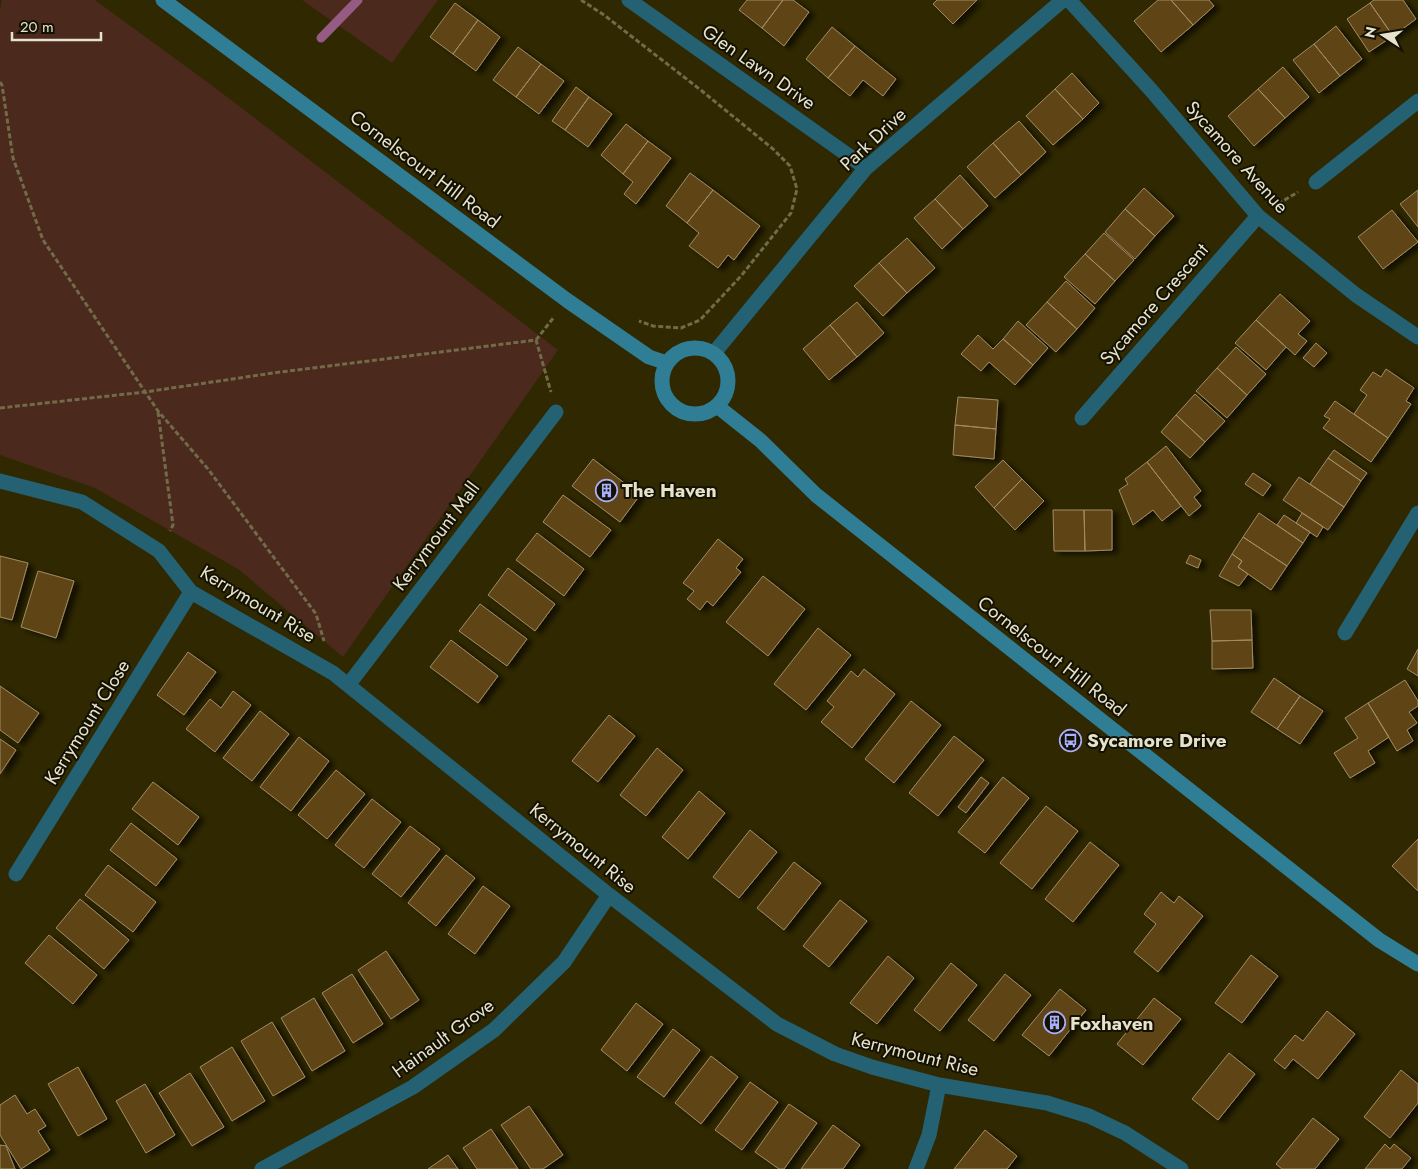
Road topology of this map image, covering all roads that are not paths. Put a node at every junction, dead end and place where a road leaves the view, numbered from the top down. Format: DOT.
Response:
graph roads {
  1 [pos="163,0"];
  2 [pos="629,0"];
  3 [pos="1062,0"];
  4 [pos="1069,0"];
  5 [pos="1418,101"];
  6 [pos="866,168"];
  7 [pos="1316,182"];
  8 [pos="1258,216"];
  9 [pos="1418,337"];
  10 [pos="714,353"];
  11 [pos="667,363"];
  12 [pos="717,406"];
  13 [pos="556,412"];
  14 [pos="1082,418"];
  15 [pos="0,481"];
  16 [pos="1418,513"];
  17 [pos="191,592"];
  18 [pos="1345,633"];
  19 [pos="349,684"];
  20 [pos="16,874"];
  21 [pos="609,895"];
  22 [pos="1418,964"];
  23 [pos="939,1085"];
  24 [pos="262,1169"];
  25 [pos="916,1169"];
  26 [pos="1181,1169"];
  1 -- 11 [label="main road, Cornelscourt Hill Road"];
  2 -- 6 [label="street, Glen Lawn Drive"];
  3 -- 6 [label="street, Park Drive"];
  4 -- 8 [label="street, Sycamore Avenue"];
  5 -- 7 [label="street"];
  6 -- 10 [label="street, Park Drive"];
  8 -- 9 [label="street, Sycamore Avenue"];
  8 -- 14 [label="street, Sycamore Crescent"];
  10 -- 11 [label="main road"];
  10 -- 12 [label="main road"];
  11 -- 12 [label="main road"];
  12 -- 22 [label="main road, Cornelscourt Hill Road"];
  13 -- 19 [label="street, Kerrymount Mall"];
  15 -- 17 [label="street, Kerrymount Rise"];
  16 -- 18 [label="street"];
  17 -- 19 [label="street, Kerrymount Rise"];
  17 -- 20 [label="street, Kerrymount Close"];
  19 -- 21 [label="street, Kerrymount Rise"];
  21 -- 23 [label="street, Kerrymount Rise"];
  21 -- 24 [label="street, Hainault Grove"];
  23 -- 25 [label="street"];
  23 -- 26 [label="street, Kerrymount Rise"];
}
